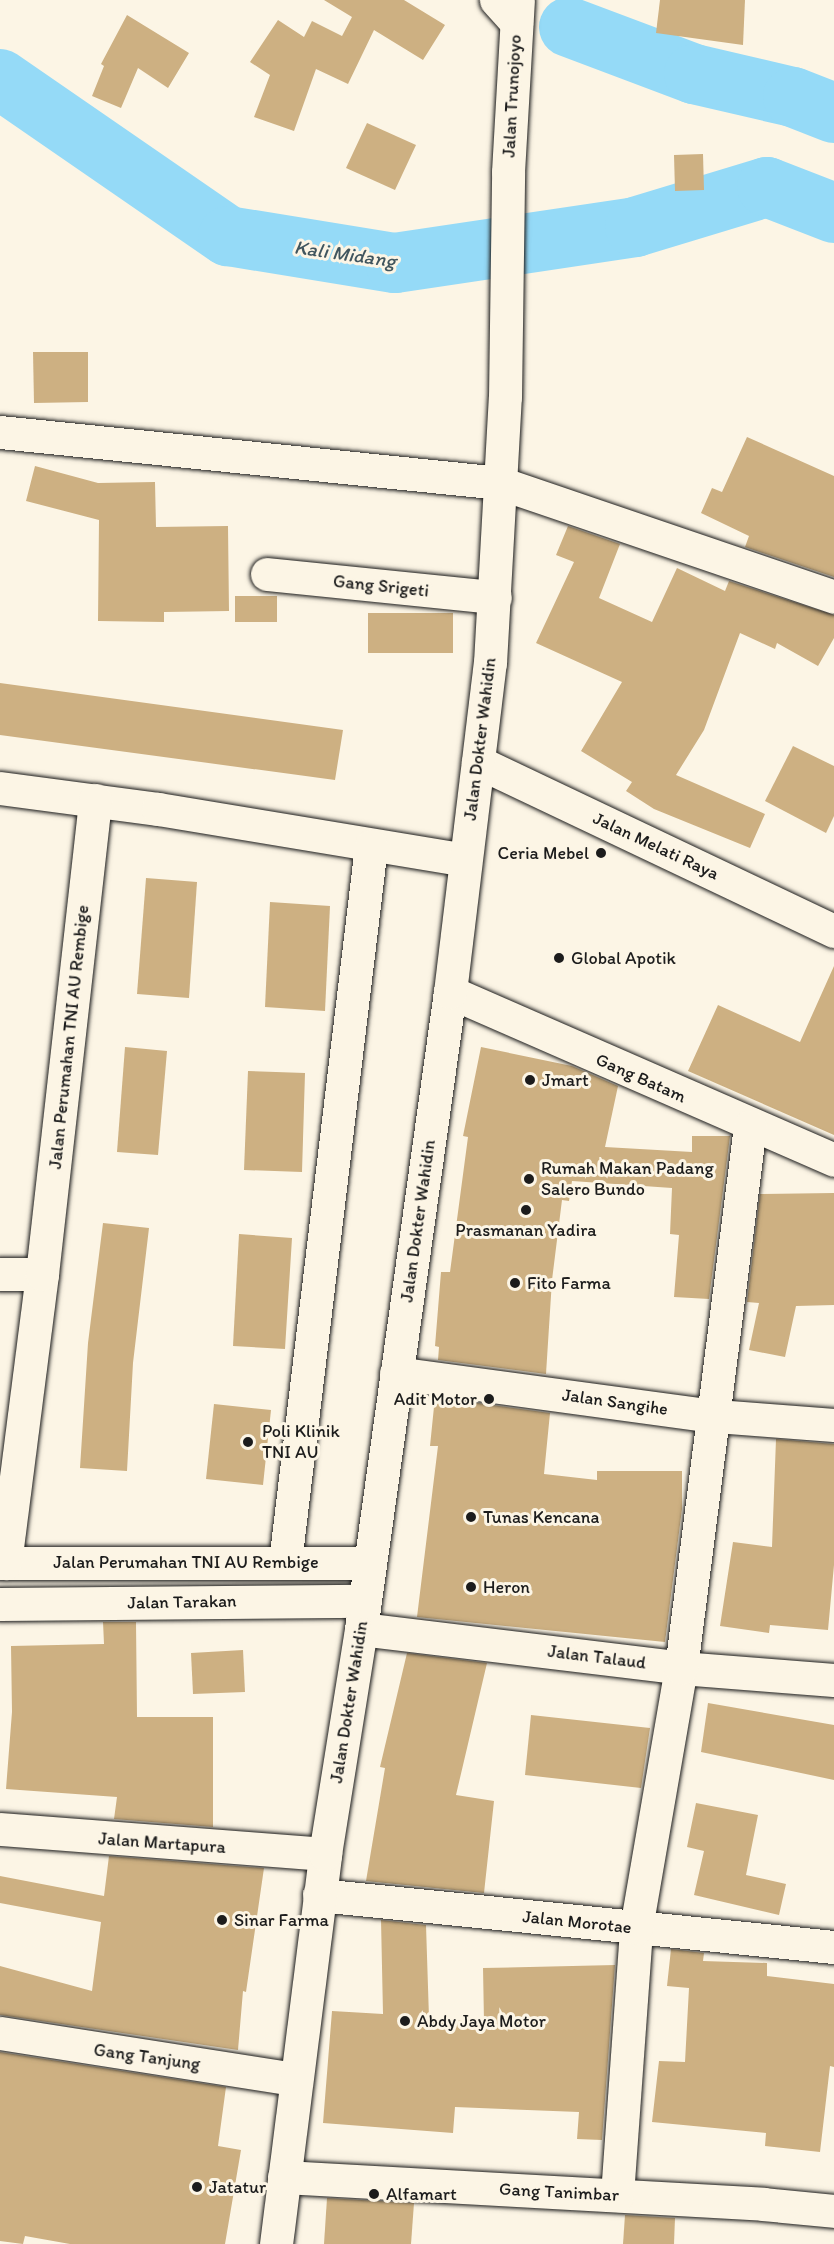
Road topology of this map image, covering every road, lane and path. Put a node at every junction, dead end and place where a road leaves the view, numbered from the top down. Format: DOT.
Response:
graph roads {
  1 [pos="510,7"];
  2 [pos="507,192"];
  3 [pos="0,432"];
  4 [pos="500,483"];
  5 [pos="267,574"];
  6 [pos="495,597"];
  7 [pos="834,597"];
  8 [pos="478,762"];
  9 [pos="0,788"];
  10 [pos="95,800"];
  11 [pos="372,846"];
  12 [pos="465,860"];
  13 [pos="834,931"];
  14 [pos="450,992"];
  15 [pos="750,1126"];
  16 [pos="834,1160"];
  17 [pos="0,1274"];
  18 [pos="42,1274"];
  19 [pos="396,1372"];
  20 [pos="716,1416"];
  21 [pos="834,1425"];
  22 [pos="285,1562"];
  23 [pos="2,1563"];
  24 [pos="368,1563"];
  25 [pos="0,1604"];
  26 [pos="363,1615"];
  27 [pos="681,1668"];
  28 [pos="834,1680"];
  29 [pos="0,1829"];
  30 [pos="325,1854"];
  31 [pos="319,1894"];
  32 [pos="636,1928"];
  33 [pos="834,1947"];
  34 [pos="0,2033"];
  35 [pos="294,2079"];
  36 [pos="284,2177"];
  37 [pos="617,2195"];
  38 [pos="834,2211"];
  39 [pos="276,2244"];
  1 -- 2 [label="street, Jalan Trunojoyo"];
  2 -- 4 [label="street, Jalan Dokter Wahidin"];
  3 -- 4 [label="street"];
  4 -- 6 [label="street, Jalan Dokter Wahidin"];
  4 -- 7 [label="street"];
  5 -- 6 [label="street, Gang Srigeti"];
  6 -- 8 [label="street, Jalan Dokter Wahidin"];
  8 -- 12 [label="street, Jalan Dokter Wahidin"];
  8 -- 13 [label="street, Jalan Melati Raya"];
  9 -- 10 [label="street"];
  10 -- 11 [label="street"];
  10 -- 18 [label="street, Jalan Perumahan TNI AU Rembige"];
  11 -- 12 [label="street"];
  11 -- 22 [label="street"];
  12 -- 14 [label="street, Jalan Dokter Wahidin"];
  14 -- 15 [label="street, Gang Batam"];
  14 -- 19 [label="street, Jalan Dokter Wahidin"];
  15 -- 16 [label="street, Gang Batam"];
  15 -- 20 [label="street"];
  17 -- 18 [label="street"];
  18 -- 23 [label="street, Jalan Perumahan TNI AU Rembige"];
  19 -- 20 [label="street, Jalan Sangihe"];
  19 -- 24 [label="street, Jalan Dokter Wahidin"];
  20 -- 21 [label="street, Jalan Sangihe"];
  20 -- 27 [label="street"];
  22 -- 23 [label="street, Jalan Perumahan TNI AU Rembige"];
  22 -- 24 [label="street, Jalan Perumahan TNI AU Rembige"];
  24 -- 26 [label="street, Jalan Dokter Wahidin"];
  25 -- 26 [label="street, Jalan Tarakan"];
  26 -- 27 [label="street, Jalan Talaud"];
  26 -- 30 [label="street, Jalan Dokter Wahidin"];
  27 -- 28 [label="street, Jalan Talaud"];
  27 -- 32 [label="street"];
  29 -- 30 [label="street, Jalan Martapura"];
  30 -- 31 [label="street, Jalan Dokter Wahidin"];
  31 -- 32 [label="street, Jalan Morotae"];
  31 -- 35 [label="street, Jalan Dokter Wahidin"];
  32 -- 33 [label="street, Jalan Morotae"];
  32 -- 37 [label="street"];
  34 -- 35 [label="street, Gang Tanjung"];
  35 -- 36 [label="street, Jalan Dokter Wahidin"];
  36 -- 37 [label="street, Gang Tanimbar"];
  36 -- 39 [label="street, Jalan Dokter Wahidin"];
  37 -- 38 [label="street, Gang Tanimbar"];
}
